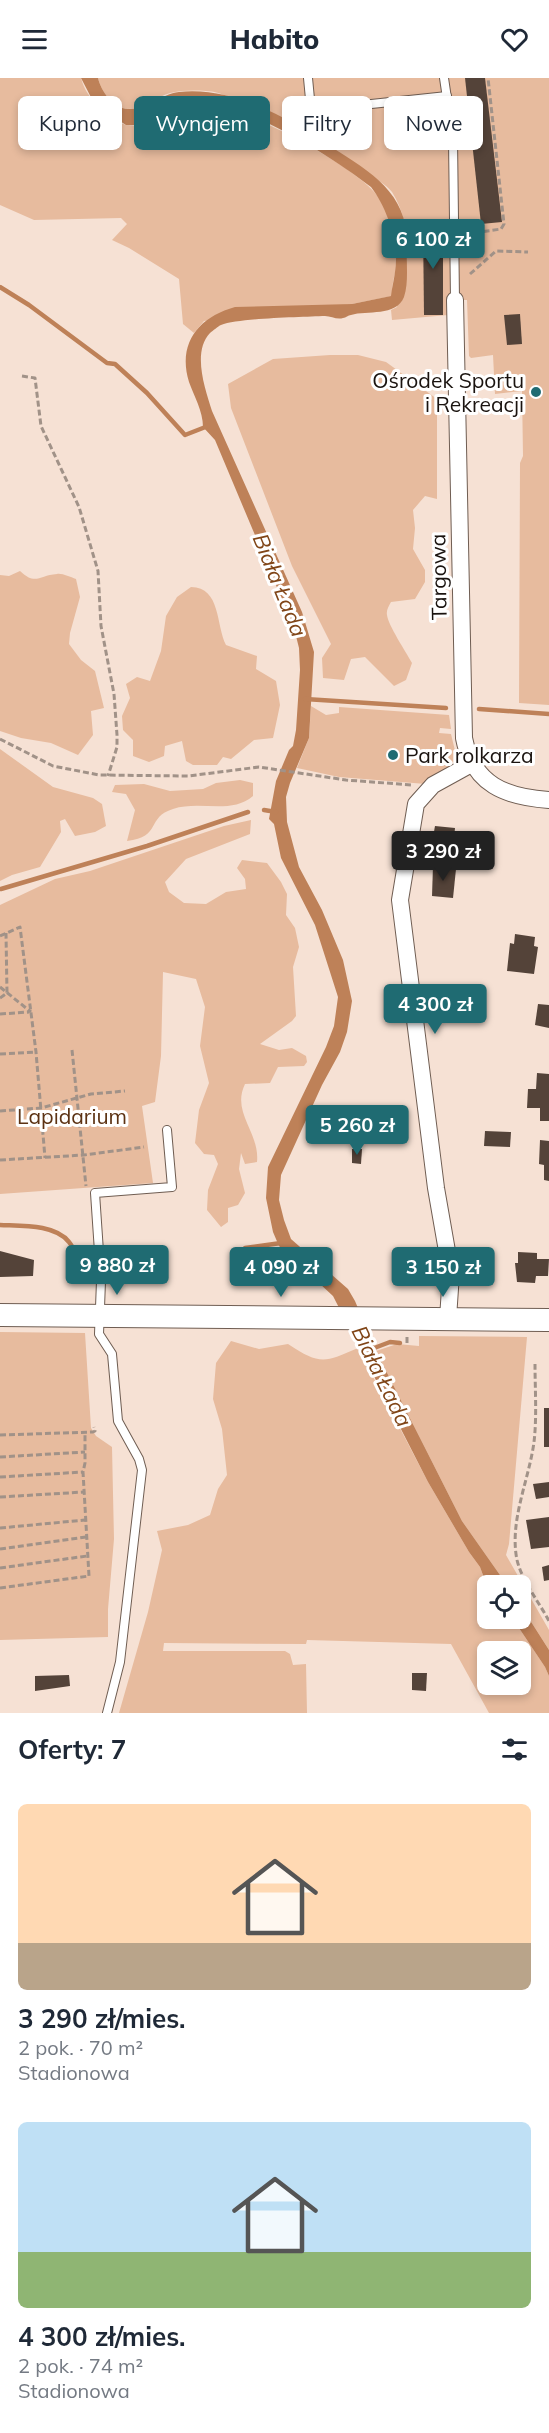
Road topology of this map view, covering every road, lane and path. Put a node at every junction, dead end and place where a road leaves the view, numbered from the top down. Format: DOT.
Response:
graph roads {
  1 [pos="308,78"];
  2 [pos="444,78"];
  3 [pos="488,78"];
  4 [pos="447,96"];
  5 [pos="384,103"];
  6 [pos="453,150"];
  7 [pos="468,224"];
  8 [pos="528,252"];
  9 [pos="470,274"];
  10 [pos="455,300"];
  11 [pos="22,376"];
  12 [pos="0,739"];
  13 [pos="473,763"];
  14 [pos="108,776"];
  15 [pos="416,785"];
  16 [pos="549,800"];
  17 [pos="6,933"];
  18 [pos="0,938"];
  19 [pos="0,987"];
  20 [pos="7,993"];
  21 [pos="0,998"];
  22 [pos="31,1012"];
  23 [pos="0,1014"];
  24 [pos="72,1050"];
  25 [pos="36,1052"];
  26 [pos="0,1054"];
  27 [pos="125,1091"];
  28 [pos="77,1099"];
  29 [pos="41,1108"];
  30 [pos="0,1111"];
  31 [pos="167,1130"];
  32 [pos="144,1147"];
  33 [pos="84,1155"];
  34 [pos="45,1158"];
  35 [pos="0,1160"];
  36 [pos="94,1193"];
  37 [pos="0,1315"];
  38 [pos="99,1316"];
  39 [pos="448,1318"];
  40 [pos="549,1320"];
  41 [pos="535,1364"];
  42 [pos="94,1427"];
  43 [pos="85,1431"];
  44 [pos="0,1435"];
  45 [pos="85,1452"];
  46 [pos="0,1457"];
  47 [pos="83,1472"];
  48 [pos="0,1477"];
  49 [pos="84,1492"];
  50 [pos="0,1497"];
  51 [pos="84,1520"];
  52 [pos="0,1528"];
  53 [pos="86,1537"];
  54 [pos="0,1549"];
  55 [pos="87,1556"];
  56 [pos="0,1568"];
  57 [pos="0,1588"];
  58 [pos="549,1621"];
  59 [pos="107,1713"];
  1 -- 5 [label="lane"];
  2 -- 4 [label="lane"];
  3 -- 7 [label="path"];
  6 -- 10 [label="lane"];
  8 -- 9 [label="path"];
  10 -- 13 [label="street, Targowa"];
  11 -- 14 [label="path"];
  12 -- 14 [label="path"];
  13 -- 16 [label="street, Targowa"];
  13 -- 39 [label="street"];
  14 -- 15 [label="path"];
  17 -- 18 [label="path"];
  17 -- 20 [label="path"];
  17 -- 22 [label="path"];
  19 -- 20 [label="path"];
  20 -- 21 [label="path"];
  20 -- 22 [label="path"];
  22 -- 23 [label="path"];
  22 -- 25 [label="path"];
  24 -- 28 [label="path"];
  25 -- 26 [label="path"];
  25 -- 29 [label="path"];
  27 -- 28 [label="path"];
  28 -- 29 [label="path"];
  28 -- 33 [label="path"];
  29 -- 30 [label="path"];
  29 -- 34 [label="path"];
  31 -- 36 [label="lane"];
  32 -- 33 [label="path"];
  33 -- 34 [label="path"];
  33 -- 36 [label="path"];
  34 -- 35 [label="path"];
  36 -- 38 [label="lane"];
  37 -- 38 [label="street"];
  38 -- 39 [label="street"];
  38 -- 59 [label="lane"];
  39 -- 40 [label="street"];
  41 -- 58 [label="path"];
  42 -- 43 [label="path"];
  43 -- 44 [label="path"];
  43 -- 45 [label="path"];
  45 -- 46 [label="path"];
  45 -- 47 [label="path"];
  47 -- 48 [label="path"];
  47 -- 49 [label="path"];
  49 -- 50 [label="path"];
  49 -- 51 [label="path"];
  51 -- 52 [label="path"];
  51 -- 53 [label="path"];
  53 -- 54 [label="path"];
  53 -- 55 [label="path"];
  55 -- 56 [label="path"];
  55 -- 57 [label="path"];
}
